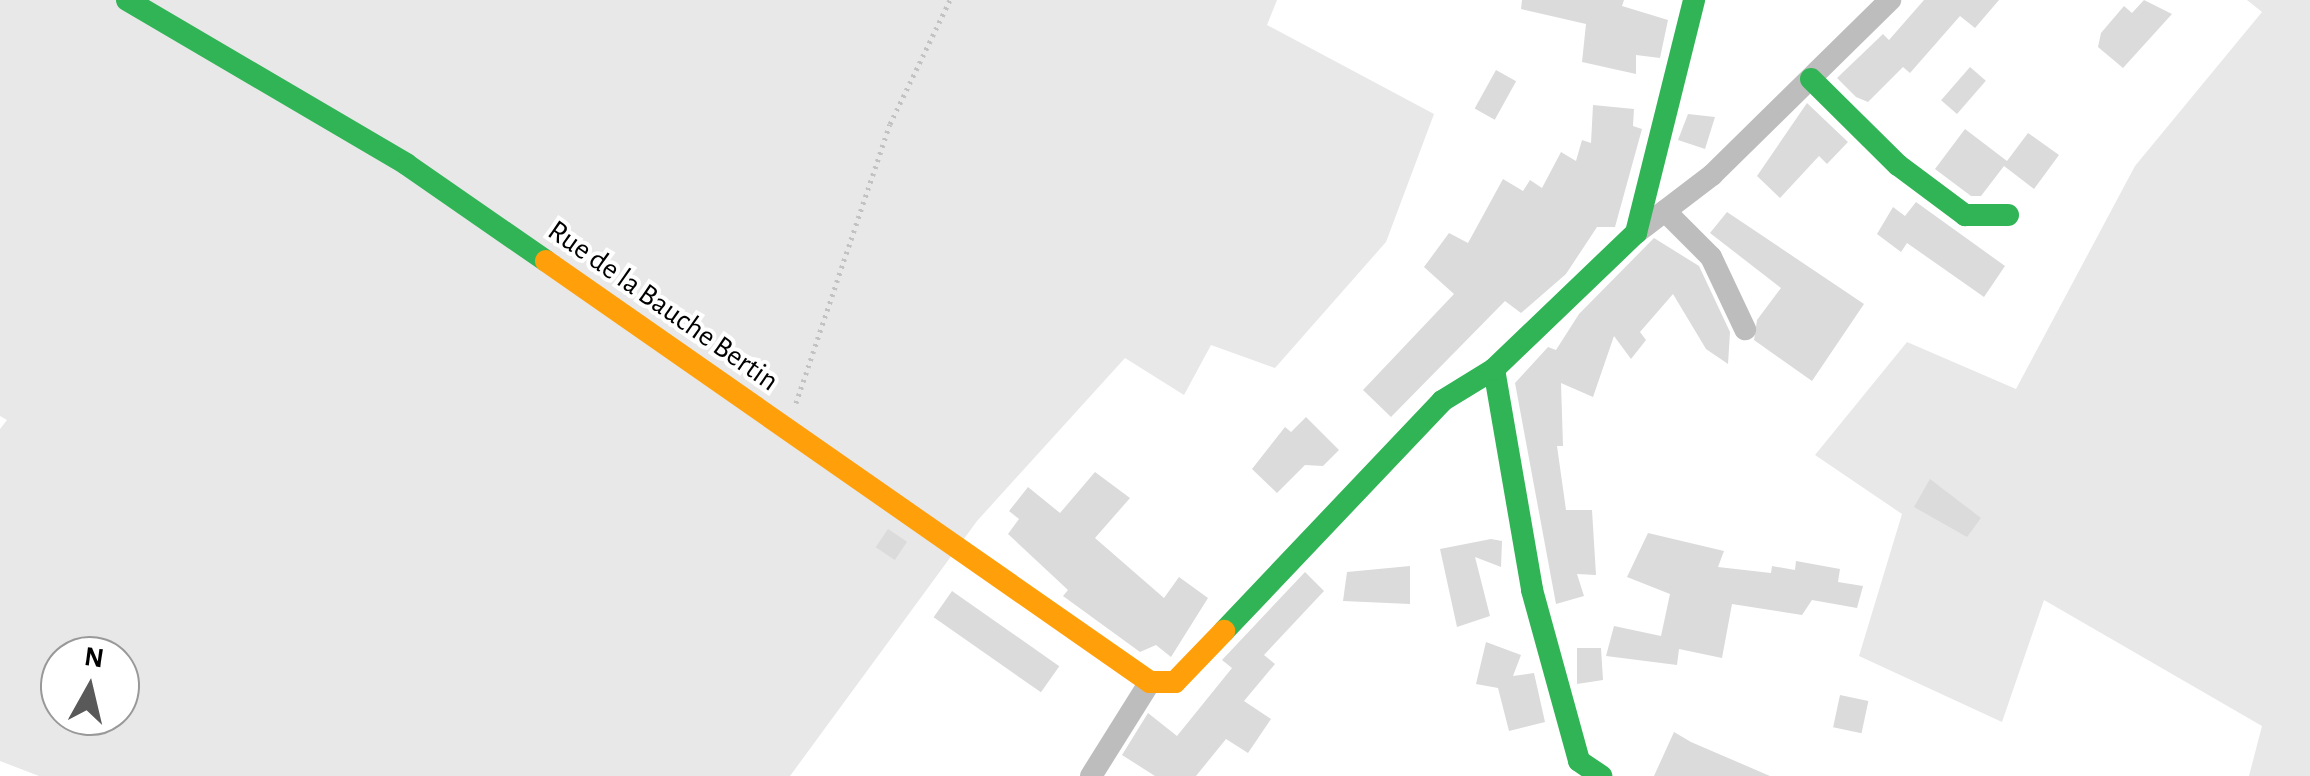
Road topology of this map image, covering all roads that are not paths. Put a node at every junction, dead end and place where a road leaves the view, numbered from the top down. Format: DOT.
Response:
graph roads {
  1 [pos="128,0"];
  2 [pos="1694,0"];
  3 [pos="1890,0"];
  4 [pos="1810,79"];
  5 [pos="1665,211"];
  6 [pos="2008,215"];
  7 [pos="1636,234"];
  8 [pos="1744,329"];
  9 [pos="1494,369"];
  10 [pos="1150,682"];
  11 [pos="1090,776"];
  12 [pos="1602,776"];
  1 -- 10 [label="street, Rue de la Bauche Bertin"];
  2 -- 7 [label="street"];
  3 -- 4 [label="street"];
  4 -- 5 [label="street"];
  4 -- 6 [label="street"];
  5 -- 7 [label="street"];
  5 -- 8 [label="street"];
  7 -- 9 [label="street"];
  9 -- 10 [label="street"];
  9 -- 12 [label="street"];
  10 -- 11 [label="street"];
}
